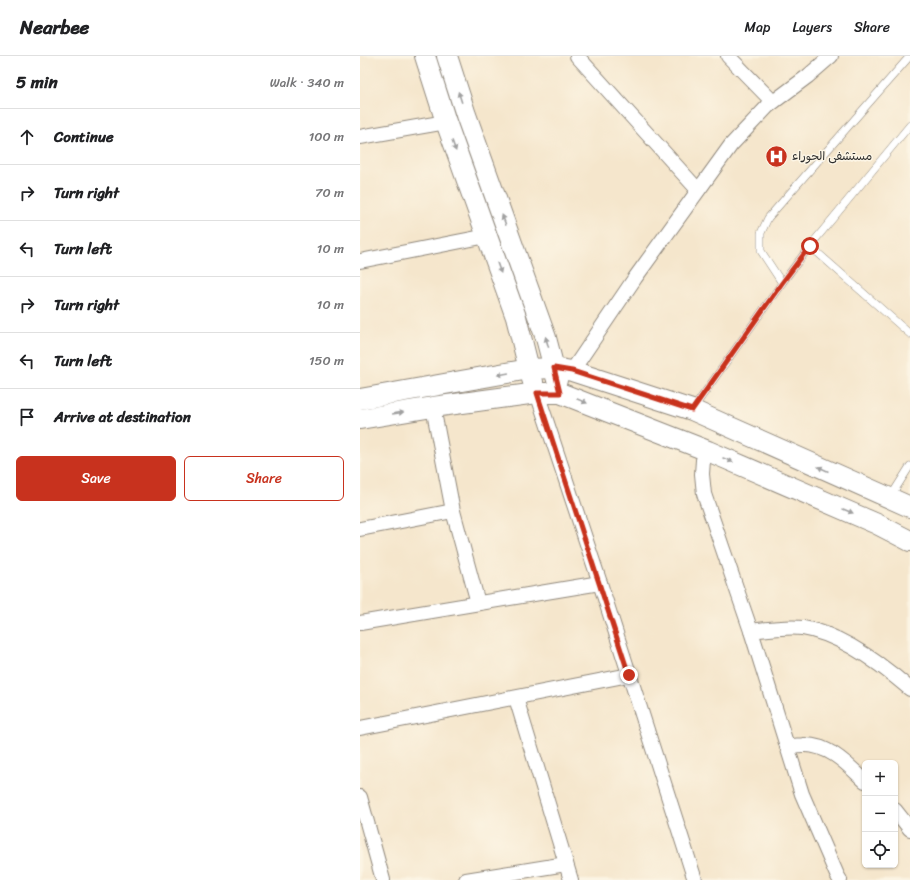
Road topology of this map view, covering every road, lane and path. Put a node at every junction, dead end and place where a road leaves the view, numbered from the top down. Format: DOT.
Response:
graph roads {
  1 [pos="425,56"];
  2 [pos="447,56"];
  3 [pos="577,56"];
  4 [pos="728,56"];
  5 [pos="831,56"];
  6 [pos="910,56"];
  7 [pos="773,102"];
  8 [pos="446,122"];
  9 [pos="910,125"];
  10 [pos="360,137"];
  11 [pos="698,190"];
  12 [pos="487,236"];
  13 [pos="810,246"];
  14 [pos="360,261"];
  15 [pos="782,283"];
  16 [pos="910,334"];
  17 [pos="529,369"];
  18 [pos="563,369"];
  19 [pos="537,393"];
  20 [pos="560,393"];
  21 [pos="360,399"];
  22 [pos="433,407"];
  23 [pos="692,410"];
  24 [pos="360,419"];
  25 [pos="708,451"];
  26 [pos="910,466"];
  27 [pos="890,499"];
  28 [pos="910,507"];
  29 [pos="453,511"];
  30 [pos="360,529"];
  31 [pos="910,541"];
  32 [pos="600,583"];
  33 [pos="478,603"];
  34 [pos="360,623"];
  35 [pos="751,631"];
  36 [pos="629,675"];
  37 [pos="910,689"];
  38 [pos="516,698"];
  39 [pos="360,728"];
  40 [pos="787,747"];
  41 [pos="862,778"];
  42 [pos="360,797"];
  43 [pos="898,814"];
  44 [pos="910,829"];
  45 [pos="566,864"];
  46 [pos="383,880"];
  47 [pos="466,880"];
  48 [pos="571,880"];
  49 [pos="695,880"];
  50 [pos="840,880"];
  1 -- 8 [label="main road"];
  18 -- 2 [label="main road, one-way"];
  3 -- 11 [label="street"];
  4 -- 7 [label="street"];
  5 -- 7 [label="street"];
  6 -- 15 [label="lane"];
  7 -- 11 [label="street"];
  8 -- 10 [label="street"];
  8 -- 12 [label="main road, one-way"];
  9 -- 13 [label="lane"];
  11 -- 18 [label="street"];
  12 -- 14 [label="street"];
  12 -- 17 [label="main road, one-way"];
  13 -- 15 [label="lane"];
  13 -- 16 [label="lane"];
  15 -- 23 [label="lane"];
  17 -- 18 [label="main road"];
  17 -- 19 [label="main road"];
  17 -- 21 [label="main road, one-way"];
  18 -- 20 [label="main road"];
  18 -- 23 [label="main road"];
  19 -- 20 [label="main road"];
  19 -- 22 [label="main road"];
  19 -- 32 [label="street"];
  20 -- 25 [label="main road, one-way"];
  24 -- 22 [label="main road, one-way"];
  22 -- 29 [label="street"];
  27 -- 23 [label="main road, one-way"];
  25 -- 31 [label="main road, one-way"];
  25 -- 35 [label="street"];
  26 -- 27 [label="lane"];
  27 -- 28 [label="main road"];
  29 -- 30 [label="street"];
  29 -- 33 [label="street"];
  32 -- 33 [label="street"];
  32 -- 36 [label="street"];
  33 -- 34 [label="street"];
  35 -- 37 [label="street"];
  35 -- 40 [label="street"];
  36 -- 38 [label="street"];
  36 -- 49 [label="street"];
  38 -- 39 [label="street"];
  38 -- 45 [label="street"];
  40 -- 41 [label="street"];
  40 -- 50 [label="street"];
  42 -- 46 [label="street"];
  43 -- 44 [label="street"];
  45 -- 47 [label="street"];
  45 -- 48 [label="street"];
}
